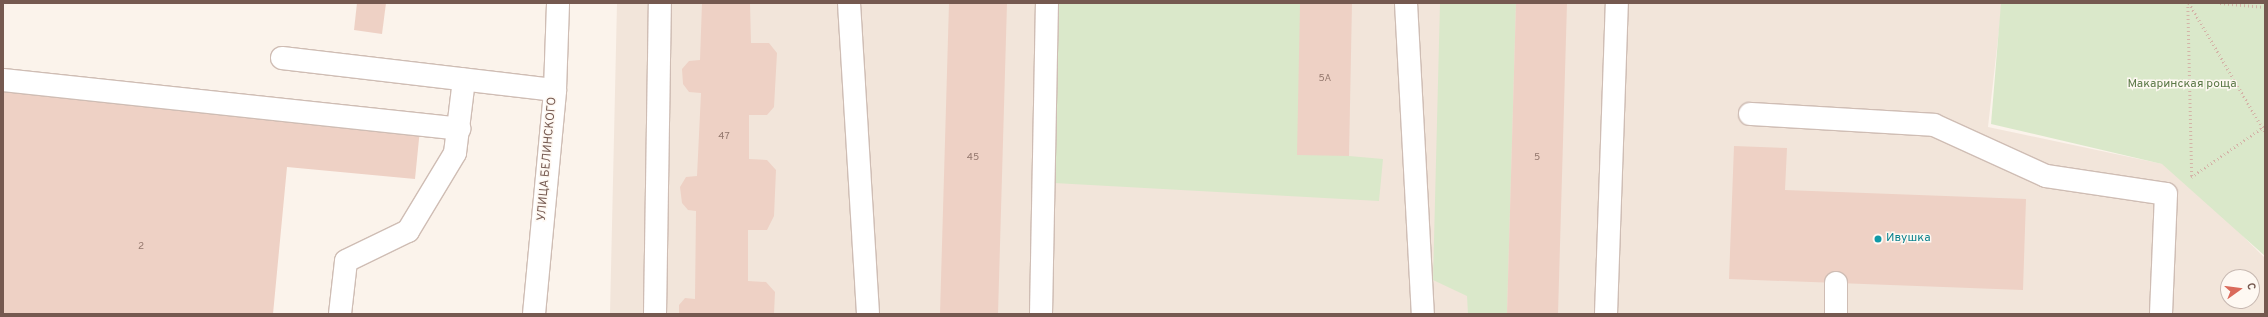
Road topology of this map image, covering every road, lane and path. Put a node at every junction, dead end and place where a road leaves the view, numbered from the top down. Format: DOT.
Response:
graph roads {
  1 [pos="558,3"];
  2 [pos="660,3"];
  3 [pos="849,3"];
  4 [pos="1047,3"];
  5 [pos="1406,3"];
  6 [pos="1618,3"];
  7 [pos="2188,3"];
  8 [pos="2220,3"];
  9 [pos="2265,7"];
  10 [pos="282,58"];
  11 [pos="3,80"];
  12 [pos="464,80"];
  13 [pos="555,90"];
  14 [pos="1750,114"];
  15 [pos="2264,127"];
  16 [pos="459,129"];
  17 [pos="2265,132"];
  18 [pos="2192,176"];
  19 [pos="2166,194"];
  20 [pos="1836,283"];
  21 [pos="344,310"];
  22 [pos="534,314"];
  23 [pos="655,314"];
  24 [pos="868,314"];
  25 [pos="1041,314"];
  26 [pos="1423,314"];
  27 [pos="1606,314"];
  28 [pos="1836,314"];
  29 [pos="2161,314"];
  1 -- 13 [label="street, УЛИЦА БЕЛИНСКОГО"];
  2 -- 23 [label="street"];
  3 -- 24 [label="street"];
  4 -- 25 [label="street"];
  5 -- 26 [label="street"];
  6 -- 27 [label="street"];
  7 -- 15 [label="path"];
  7 -- 18 [label="path"];
  8 -- 9 [label="path"];
  10 -- 12 [label="street"];
  11 -- 16 [label="street"];
  12 -- 13 [label="street"];
  12 -- 16 [label="street"];
  13 -- 22 [label="street, УЛИЦА БЕЛИНСКОГО"];
  14 -- 19 [label="street"];
  15 -- 17 [label="path"];
  15 -- 18 [label="path"];
  16 -- 21 [label="street"];
  18 -- 19 [label="path"];
  19 -- 29 [label="street"];
  20 -- 28 [label="street"];
}
